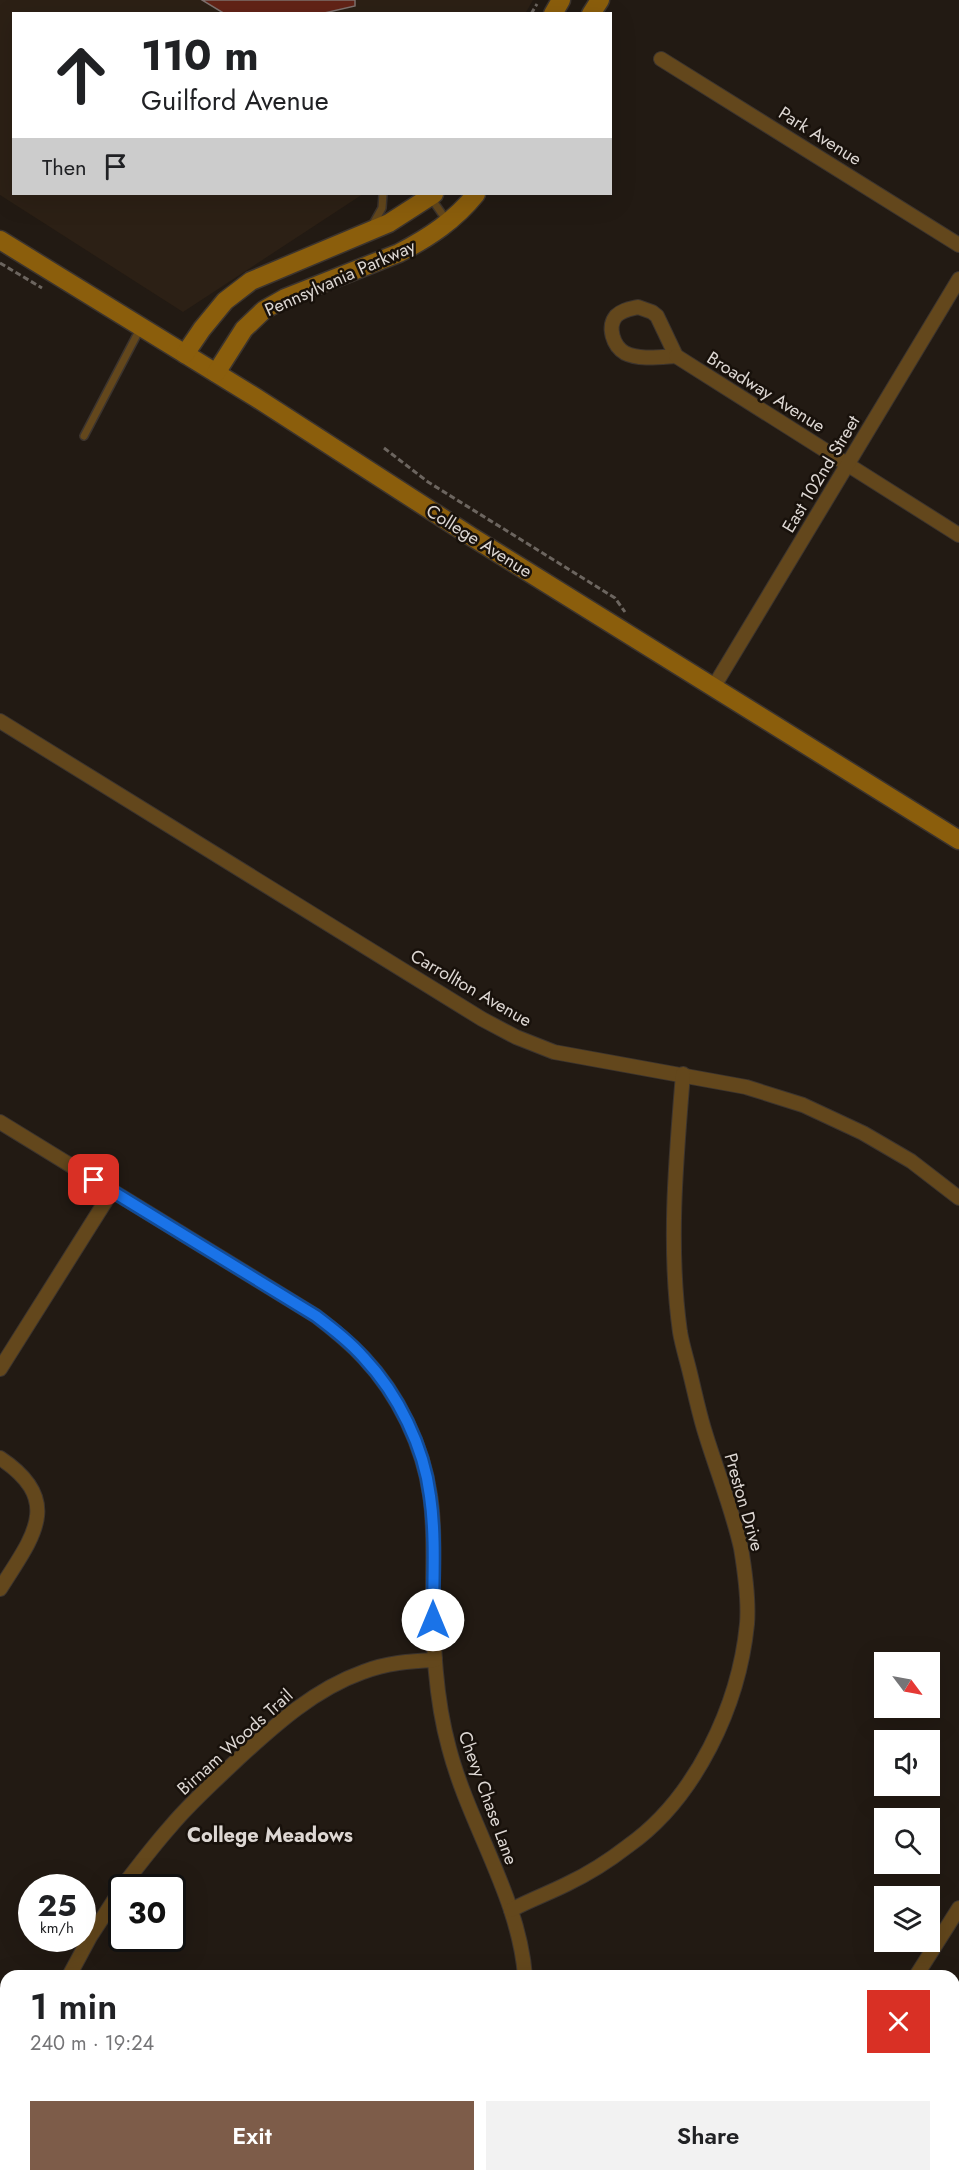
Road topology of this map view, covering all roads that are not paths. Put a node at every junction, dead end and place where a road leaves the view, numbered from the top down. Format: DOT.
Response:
graph roads {
  1 [pos="662,59"];
  2 [pos="383,195"];
  3 [pos="430,195"];
  4 [pos="475,195"];
  5 [pos="448,223"];
  6 [pos="369,231"];
  7 [pos="0,240"];
  8 [pos="959,245"];
  9 [pos="959,279"];
  10 [pos="141,327"];
  11 [pos="185,354"];
  12 [pos="676,356"];
  13 [pos="216,373"];
  14 [pos="84,436"];
  15 [pos="848,465"];
  16 [pos="959,535"];
  17 [pos="713,688"];
  18 [pos="0,721"];
  19 [pos="959,840"];
  20 [pos="683,1074"];
  21 [pos="0,1122"];
  22 [pos="112,1191"];
  23 [pos="959,1198"];
  24 [pos="0,1369"];
  25 [pos="0,1458"];
  26 [pos="0,1589"];
  27 [pos="435,1660"];
  28 [pos="132,1874"];
  29 [pos="959,1908"];
  30 [pos="108,1909"];
  31 [pos="511,1910"];
  32 [pos="72,1970"];
  33 [pos="524,1970"];
  34 [pos="920,1970"];
  1 -- 8 [label="street, Park Avenue"];
  2 -- 6 [label="lane"];
  3 -- 5 [label="lane"];
  3 -- 6 [label="main road, Pennsylvania Parkway"];
  4 -- 5 [label="main road, Pennsylvania Parkway"];
  5 -- 13 [label="main road, Pennsylvania Parkway"];
  6 -- 11 [label="main road, Pennsylvania Parkway"];
  7 -- 10 [label="main road, College Avenue"];
  9 -- 15 [label="street, East 102nd Street"];
  10 -- 11 [label="main road, College Avenue"];
  10 -- 14 [label="lane"];
  11 -- 13 [label="main road, College Avenue"];
  12 -- 12 [label="street"];
  12 -- 15 [label="street, Broadway Avenue"];
  13 -- 17 [label="main road, College Avenue"];
  15 -- 16 [label="street, Broadway Avenue"];
  15 -- 17 [label="street, East 102nd Street"];
  17 -- 19 [label="main road, College Avenue"];
  18 -- 20 [label="street, Carrollton Avenue"];
  20 -- 23 [label="street, Carrollton Avenue"];
  20 -- 31 [label="street, Preston Drive"];
  21 -- 22 [label="street, Chevy Chase Lane"];
  22 -- 24 [label="street"];
  22 -- 27 [label="street, Chevy Chase Lane"];
  25 -- 26 [label="street"];
  27 -- 28 [label="street, Birnam Woods Trail"];
  27 -- 31 [label="street, Chevy Chase Lane"];
  29 -- 34 [label="street"];
  30 -- 32 [label="street, Birnam Woods Trail"];
  31 -- 33 [label="street, Chevy Chase Lane"];
}
